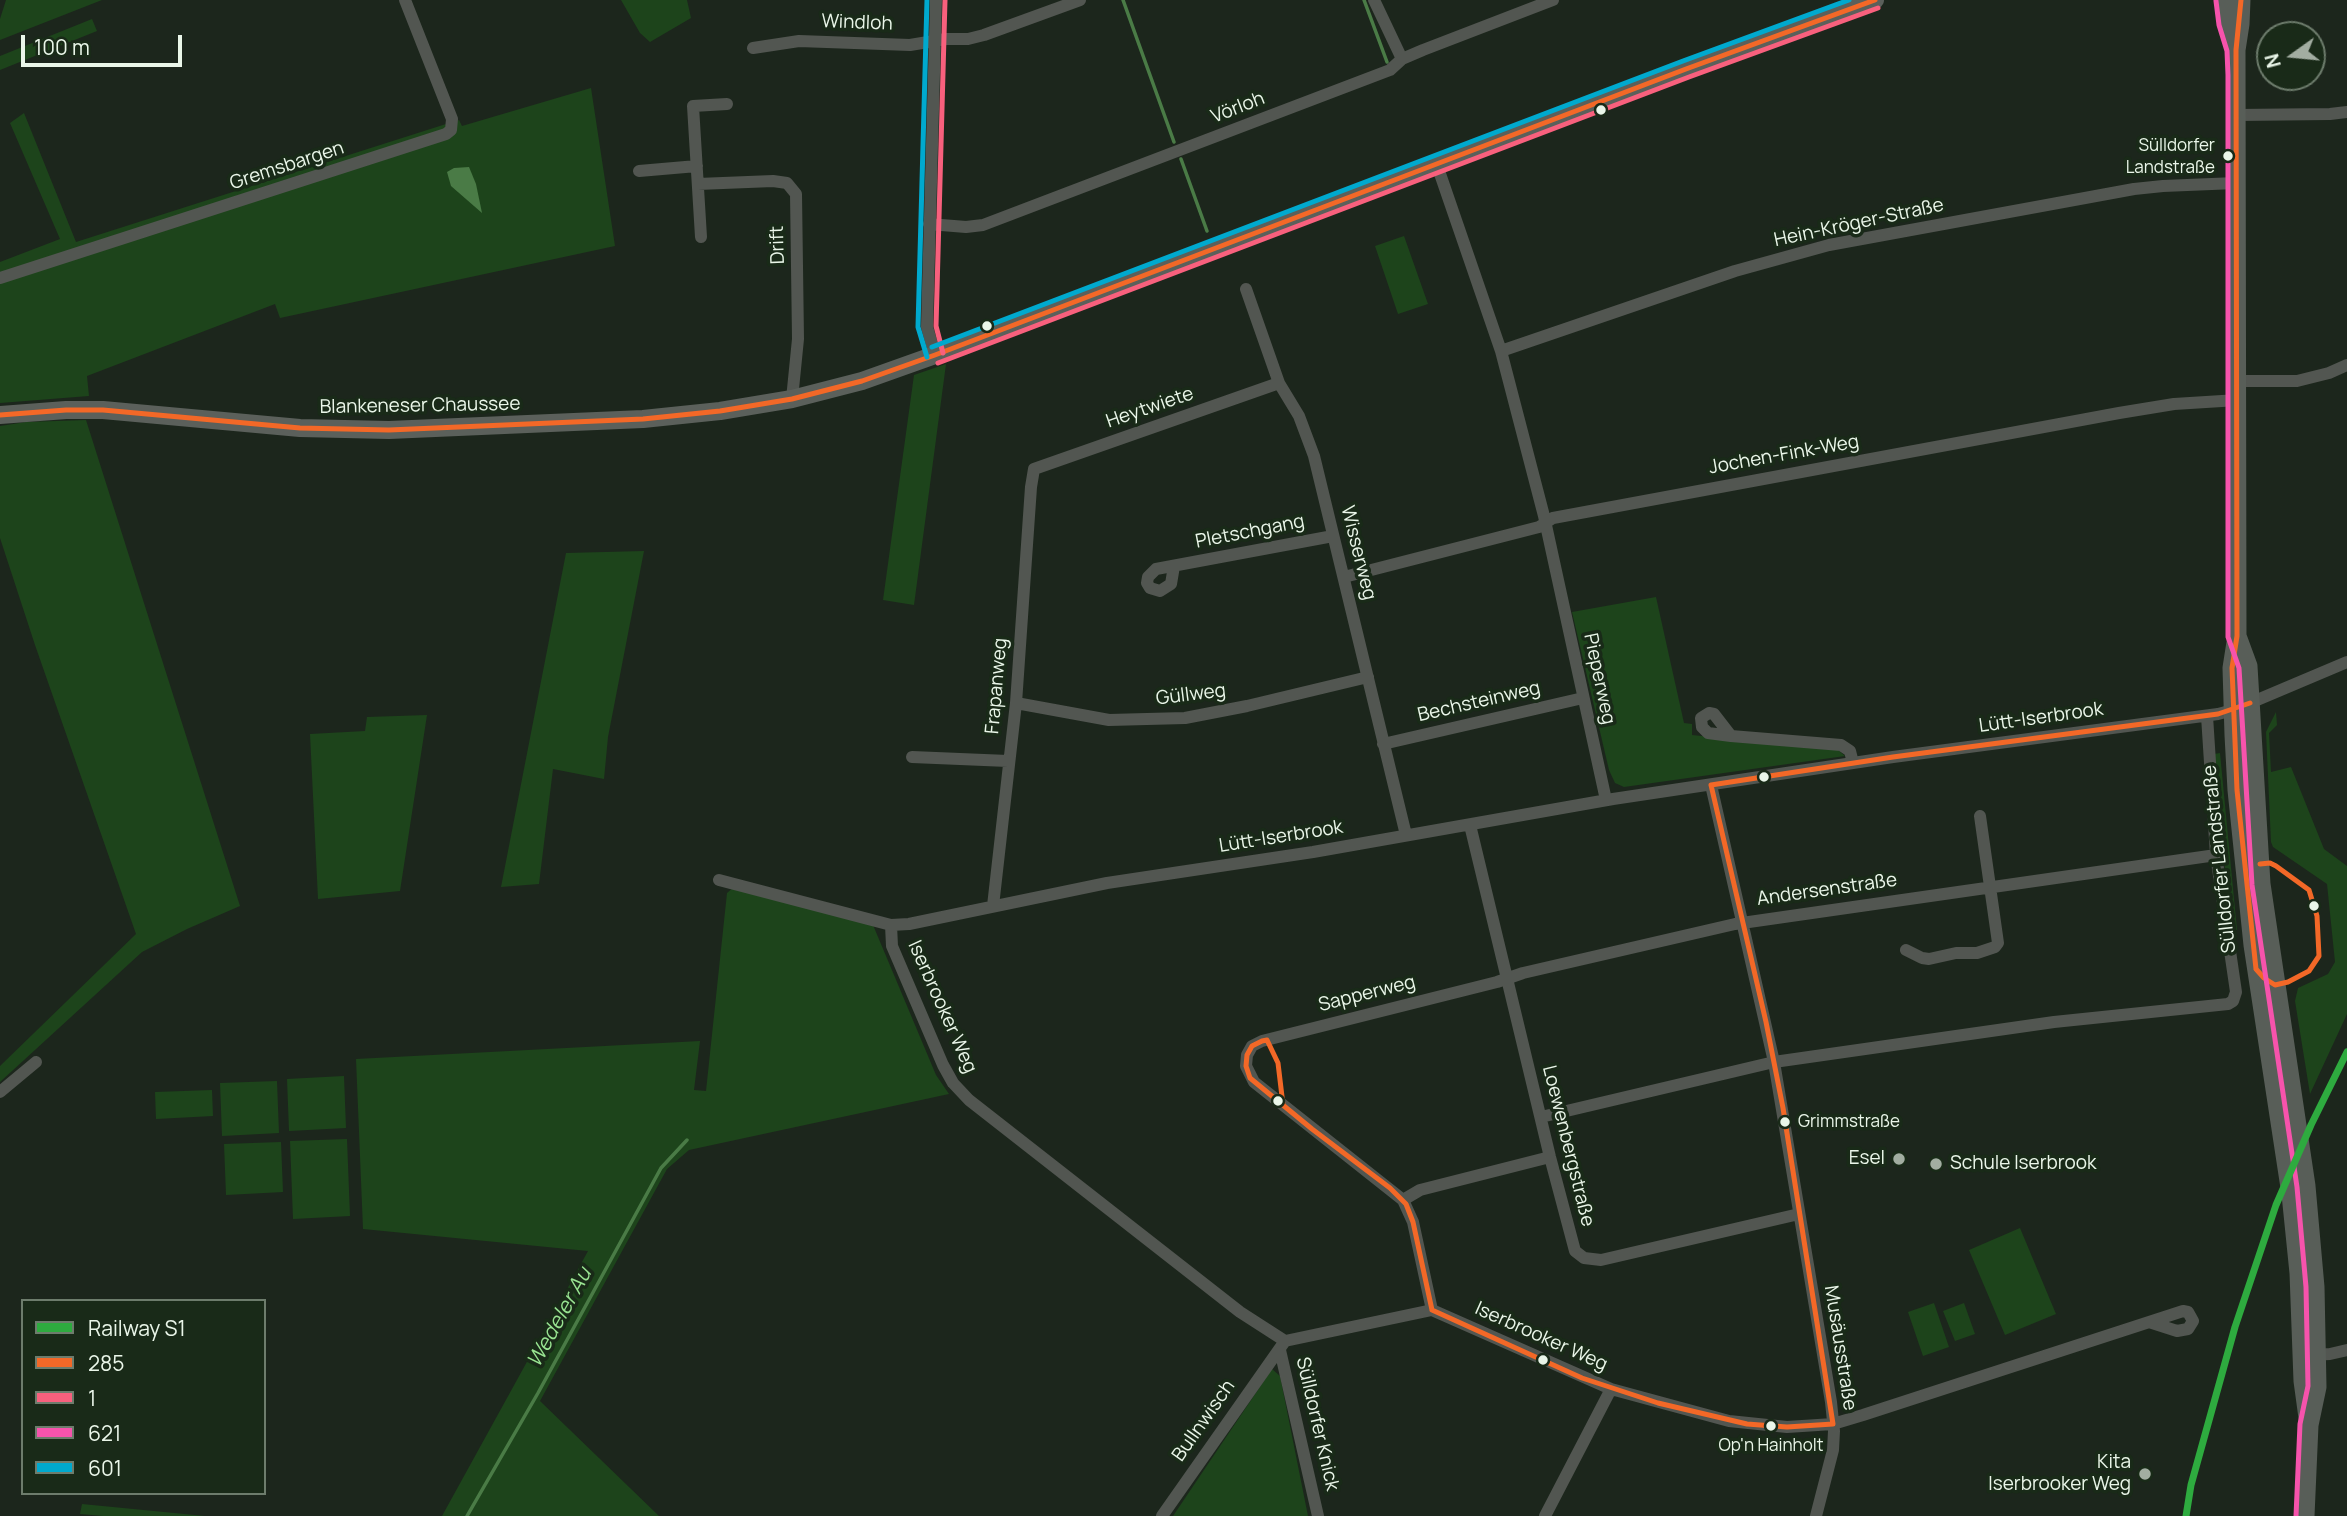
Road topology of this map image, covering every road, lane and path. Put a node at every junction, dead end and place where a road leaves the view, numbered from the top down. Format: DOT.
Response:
graph roads {
  1 [pos="405,0"];
  2 [pos="936,0"];
  3 [pos="1080,0"];
  4 [pos="1374,0"];
  5 [pos="1553,0"];
  6 [pos="1875,0"];
  7 [pos="2225,0"];
  8 [pos="2241,0"];
  9 [pos="935,41"];
  10 [pos="753,48"];
  11 [pos="2236,51"];
  12 [pos="1402,59"];
  13 [pos="727,104"];
  14 [pos="2347,112"];
  15 [pos="2237,115"];
  16 [pos="1437,164"];
  17 [pos="696,166"];
  18 [pos="639,171"];
  19 [pos="2236,183"];
  20 [pos="698,184"];
  21 [pos="929,224"];
  22 [pos="701,237"];
  23 [pos="0,278"];
  24 [pos="1247,289"];
  25 [pos="1501,351"];
  26 [pos="935,355"];
  27 [pos="2347,365"];
  28 [pos="1279,383"];
  29 [pos="2238,391"];
  30 [pos="792,399"];
  31 [pos="0,415"];
  32 [pos="1034,469"];
  33 [pos="1545,523"];
  34 [pos="1333,536"];
  35 [pos="1174,566"];
  36 [pos="1344,577"];
  37 [pos="2347,662"];
  38 [pos="1368,677"];
  39 [pos="1583,698"];
  40 [pos="1016,703"];
  41 [pos="2241,706"];
  42 [pos="2207,716"];
  43 [pos="1731,736"];
  44 [pos="1383,744"];
  45 [pos="912,757"];
  46 [pos="1008,761"];
  47 [pos="1853,763"];
  48 [pos="1711,785"];
  49 [pos="1606,800"];
  50 [pos="1980,816"];
  51 [pos="1470,825"];
  52 [pos="1406,835"];
  53 [pos="2216,855"];
  54 [pos="719,880"];
  55 [pos="1990,886"];
  56 [pos="993,906"];
  57 [pos="1744,922"];
  58 [pos="891,925"];
  59 [pos="1906,950"];
  60 [pos="1507,979"];
  61 [pos="36,1062"];
  62 [pos="1774,1062"];
  63 [pos="0,1092"];
  64 [pos="1541,1117"];
  65 [pos="1550,1157"];
  66 [pos="1403,1200"];
  67 [pos="1799,1214"];
  68 [pos="1432,1310"];
  69 [pos="2149,1322"];
  70 [pos="1282,1345"];
  71 [pos="2347,1350"];
  72 [pos="2310,1355"];
  73 [pos="1611,1389"];
  74 [pos="1833,1424"];
  75 [pos="1162,1516"];
  76 [pos="1318,1516"];
  77 [pos="1545,1516"];
  78 [pos="1816,1516"];
  79 [pos="2305,1516"];
  1 -- 23 [label="street, Gremsbargen"];
  2 -- 9 [label="street"];
  3 -- 9 [label="street, Windloh"];
  4 -- 12 [label="street"];
  5 -- 12 [label="street, Vörloh"];
  6 -- 16 [label="main road, Blankeneser Chaussee"];
  7 -- 11 [label="main road, Sülldorfer Landstraße"];
  8 -- 11 [label="main road, Sülldorfer Landstraße"];
  9 -- 10 [label="street, Windloh"];
  9 -- 21 [label="street"];
  11 -- 15 [label="main road, Sülldorfer Landstraße"];
  12 -- 21 [label="street, Vörloh"];
  13 -- 17 [label="street"];
  14 -- 15 [label="street"];
  15 -- 19 [label="main road, Sülldorfer Landstraße"];
  16 -- 25 [label="street, Pieperweg"];
  16 -- 26 [label="main road, Blankeneser Chaussee"];
  17 -- 18 [label="street"];
  17 -- 20 [label="street"];
  19 -- 25 [label="street, Hein-Kröger-Straße"];
  19 -- 29 [label="main road, Sülldorfer Landstraße"];
  20 -- 22 [label="street"];
  20 -- 30 [label="street, Drift"];
  21 -- 26 [label="street"];
  24 -- 28 [label="street, Wisserweg"];
  25 -- 33 [label="street, Pieperweg"];
  26 -- 30 [label="main road, Blankeneser Chaussee"];
  27 -- 29 [label="street, Jochen-Fink-Weg"];
  28 -- 32 [label="street, Heytwiete"];
  28 -- 34 [label="street, Wisserweg"];
  29 -- 33 [label="street, Jochen-Fink-Weg"];
  29 -- 41 [label="main road, Sülldorfer Landstraße"];
  30 -- 31 [label="main road, Blankeneser Chaussee"];
  32 -- 40 [label="street, Frapanweg"];
  33 -- 36 [label="street, Jochen-Fink-Weg"];
  33 -- 39 [label="street, Pieperweg"];
  34 -- 35 [label="street, Pletschgang"];
  34 -- 36 [label="street, Wisserweg"];
  36 -- 38 [label="street, Wisserweg"];
  37 -- 41 [label="street, Lütt-Iserbrook"];
  38 -- 40 [label="street, Güllweg"];
  38 -- 44 [label="street, Wisserweg"];
  39 -- 44 [label="street, Bechsteinweg"];
  39 -- 49 [label="street, Pieperweg"];
  40 -- 46 [label="street, Frapanweg"];
  41 -- 42 [label="street, Lütt-Iserbrook"];
  41 -- 72 [label="main road, Sülldorfer Landstraße"];
  42 -- 47 [label="street, Lütt-Iserbrook"];
  42 -- 53 [label="street, Sülldorfer Landstraße"];
  43 -- 47 [label="street"];
  44 -- 52 [label="street, Wisserweg"];
  45 -- 46 [label="street"];
  46 -- 56 [label="street, Frapanweg"];
  47 -- 48 [label="street, Lütt-Iserbrook"];
  48 -- 49 [label="street, Lütt-Iserbrook"];
  48 -- 57 [label="street, Musäusstraße"];
  49 -- 51 [label="street, Lütt-Iserbrook"];
  50 -- 55 [label="street"];
  51 -- 52 [label="street, Lütt-Iserbrook"];
  51 -- 60 [label="street, Loewenbergstraße"];
  52 -- 56 [label="street, Lütt-Iserbrook"];
  53 -- 55 [label="street, Andersenstraße"];
  53 -- 62 [label="street, Sülldorfer Landstraße"];
  54 -- 58 [label="street, Lütt-Iserbrook"];
  55 -- 57 [label="street, Andersenstraße"];
  55 -- 59 [label="street"];
  56 -- 58 [label="street, Lütt-Iserbrook"];
  57 -- 60 [label="street, Andersenstraße"];
  57 -- 62 [label="street, Musäusstraße"];
  58 -- 70 [label="street, Iserbrooker Weg"];
  60 -- 64 [label="street, Loewenbergstraße"];
  60 -- 66 [label="street, Sapperweg"];
  61 -- 63 [label="street"];
  62 -- 64 [label="street"];
  62 -- 67 [label="street, Musäusstraße"];
  64 -- 65 [label="street, Loewenbergstraße"];
  65 -- 66 [label="street"];
  65 -- 67 [label="street, Loewenbergstraße"];
  66 -- 68 [label="street"];
  67 -- 74 [label="street, Musäusstraße"];
  68 -- 70 [label="street"];
  68 -- 73 [label="street, Iserbrooker Weg"];
  69 -- 74 [label="street, Iserbrooker Weg"];
  70 -- 75 [label="street, Bullnwisch"];
  70 -- 76 [label="street, Sülldorfer Knick"];
  71 -- 72 [label="street"];
  72 -- 79 [label="main road, Sülldorfer Landstraße"];
  73 -- 74 [label="street, Iserbrooker Weg"];
  73 -- 77 [label="street"];
  74 -- 78 [label="street"];
}
